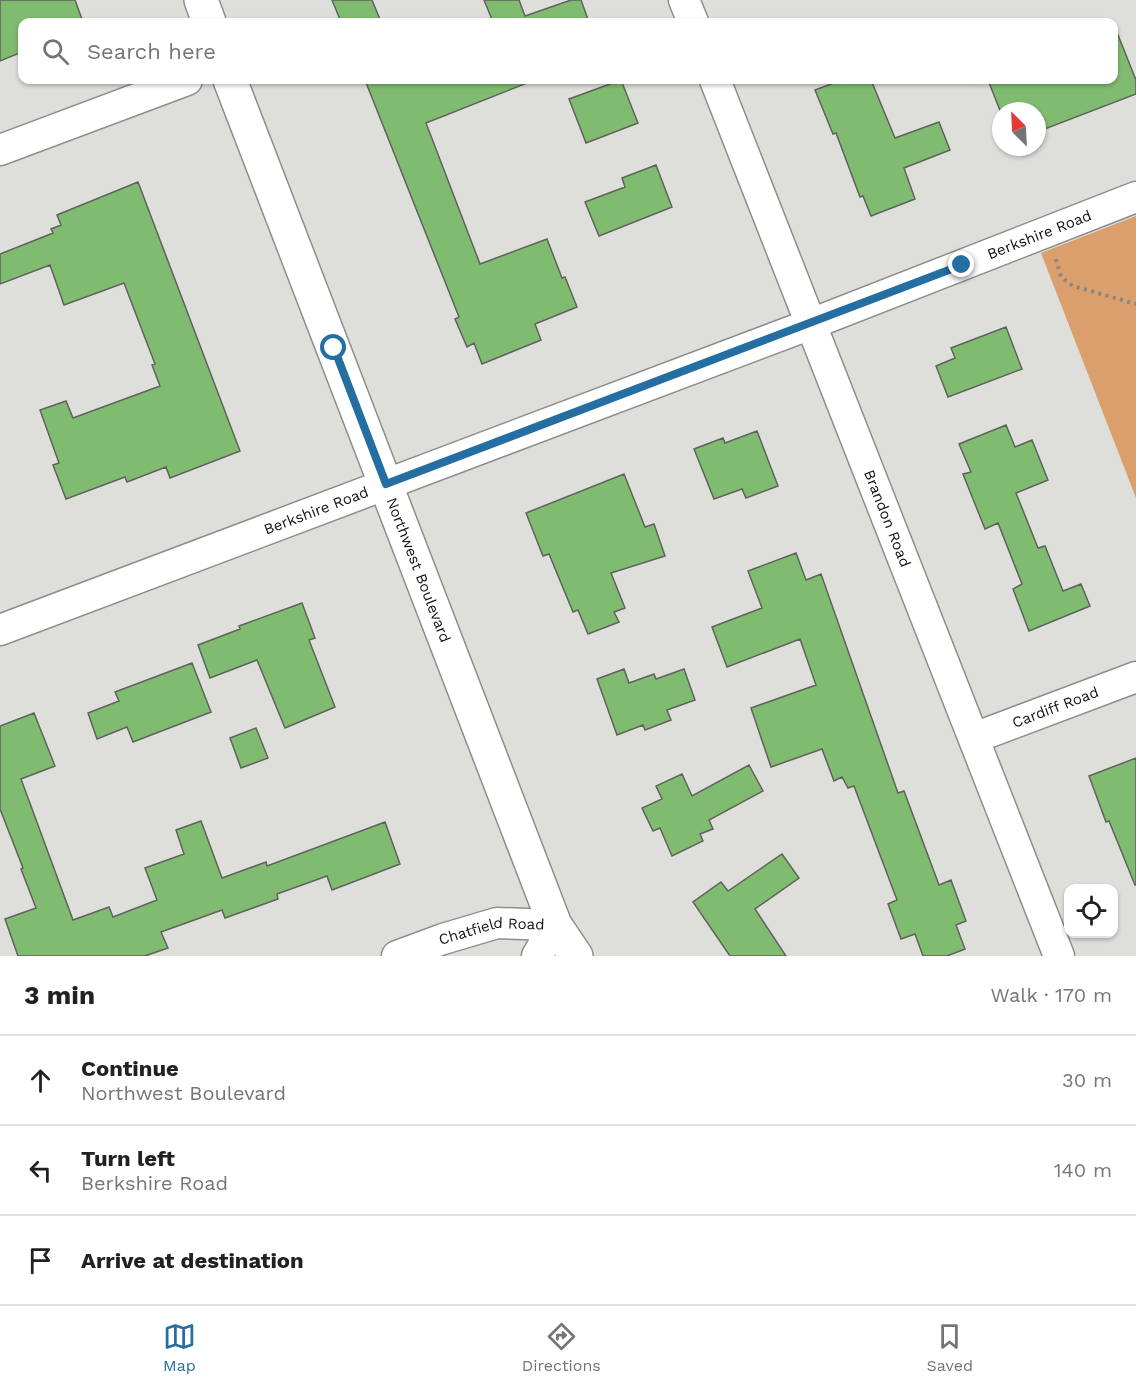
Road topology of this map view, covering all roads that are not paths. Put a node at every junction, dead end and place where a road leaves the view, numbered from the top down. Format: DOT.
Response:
graph roads {
  1 [pos="201,0"];
  2 [pos="684,0"];
  3 [pos="208,18"];
  4 [pos="691,18"];
  5 [pos="176,84"];
  6 [pos="232,84"];
  7 [pos="717,84"];
  8 [pos="0,150"];
  9 [pos="1136,197"];
  10 [pos="810,324"];
  11 [pos="386,484"];
  12 [pos="0,630"];
  13 [pos="1136,677"];
  14 [pos="974,738"];
  15 [pos="555,925"];
  16 [pos="398,956"];
  17 [pos="537,956"];
  18 [pos="576,956"];
  19 [pos="1059,956"];
  1 -- 3 [label="main road"];
  2 -- 4 [label="street"];
  5 -- 8 [label="street"];
  6 -- 11 [label="main road, Northwest Boulevard"];
  7 -- 10 [label="street, Brandon Road"];
  9 -- 10 [label="street, Berkshire Road"];
  10 -- 11 [label="street, Berkshire Road"];
  10 -- 14 [label="street, Brandon Road"];
  11 -- 12 [label="street, Berkshire Road"];
  11 -- 15 [label="main road, Northwest Boulevard"];
  13 -- 14 [label="street, Cardiff Road"];
  14 -- 19 [label="street, Brandon Road"];
  15 -- 16 [label="street, Chatfield Road"];
  15 -- 17 [label="street"];
  15 -- 18 [label="main road, Northwest Boulevard"];
}
